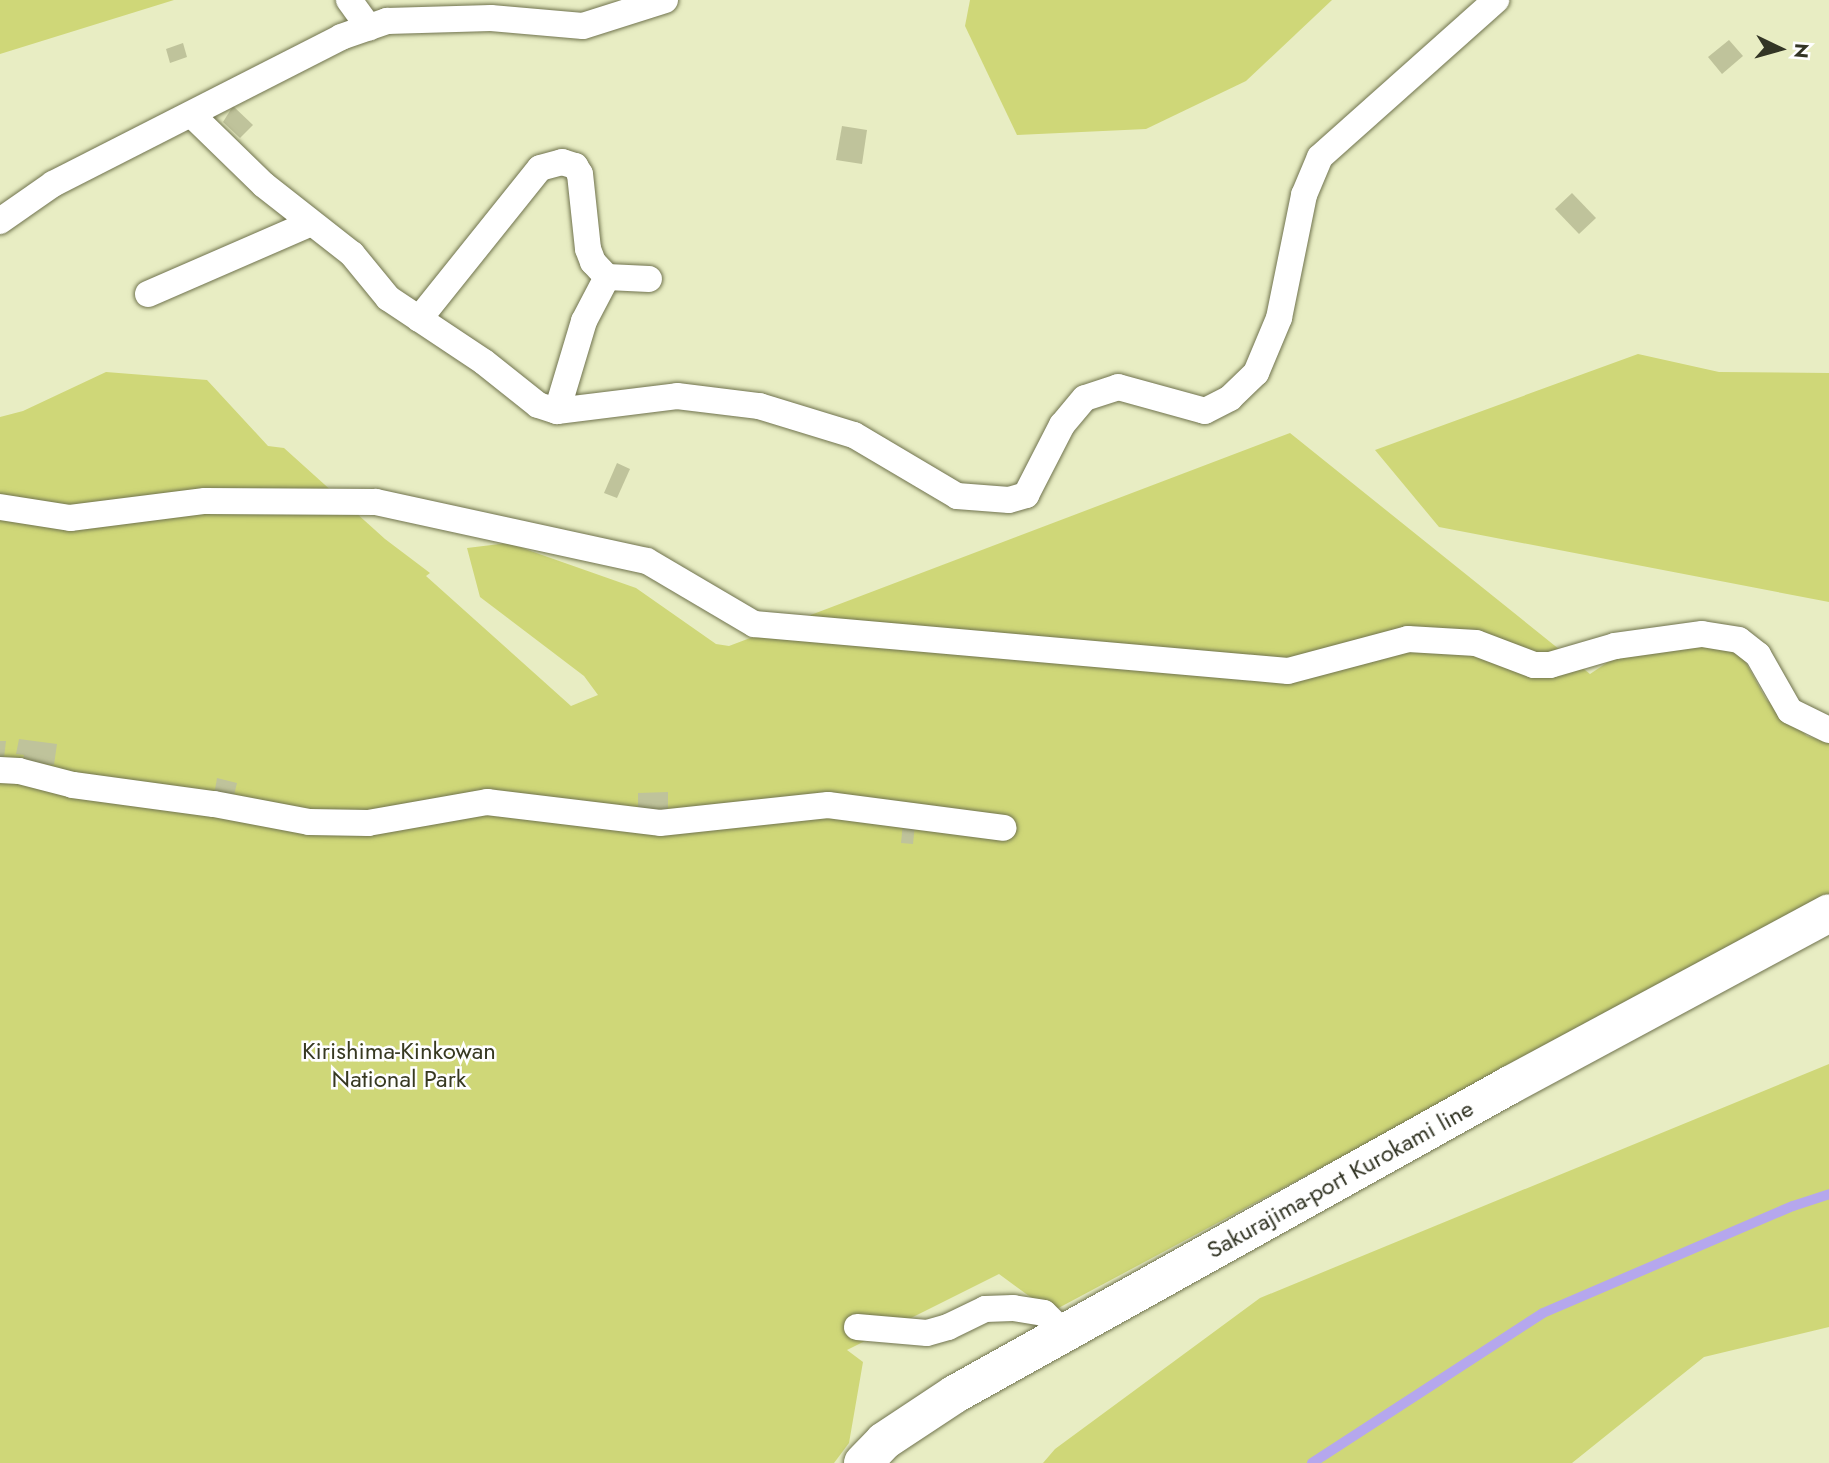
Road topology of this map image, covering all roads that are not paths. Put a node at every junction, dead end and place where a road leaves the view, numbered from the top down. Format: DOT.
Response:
graph roads {
  1 [pos="349,0"];
  2 [pos="665,0"];
  3 [pos="1496,0"];
  4 [pos="369,28"];
  5 [pos="192,115"];
  6 [pos="0,221"];
  7 [pos="311,223"];
  8 [pos="607,277"];
  9 [pos="649,279"];
  10 [pos="148,294"];
  11 [pos="419,319"];
  12 [pos="556,411"];
  13 [pos="0,507"];
  14 [pos="1829,730"];
  15 [pos="0,770"];
  16 [pos="1004,828"];
  17 [pos="1829,913"];
  18 [pos="857,1327"];
  19 [pos="1064,1333"];
  20 [pos="863,1463"];
  1 -- 4 [label="street"];
  2 -- 4 [label="street"];
  3 -- 12 [label="street"];
  4 -- 5 [label="street"];
  5 -- 6 [label="street"];
  5 -- 7 [label="street"];
  7 -- 10 [label="street"];
  7 -- 11 [label="street"];
  8 -- 9 [label="street"];
  8 -- 11 [label="street"];
  8 -- 12 [label="street"];
  11 -- 12 [label="street"];
  13 -- 14 [label="street"];
  15 -- 16 [label="street"];
  17 -- 19 [label="main road, Sakurajima-port Kurokami line"];
  18 -- 19 [label="street"];
  19 -- 20 [label="main road, Sakurajima-port Kurokami line"];
}
